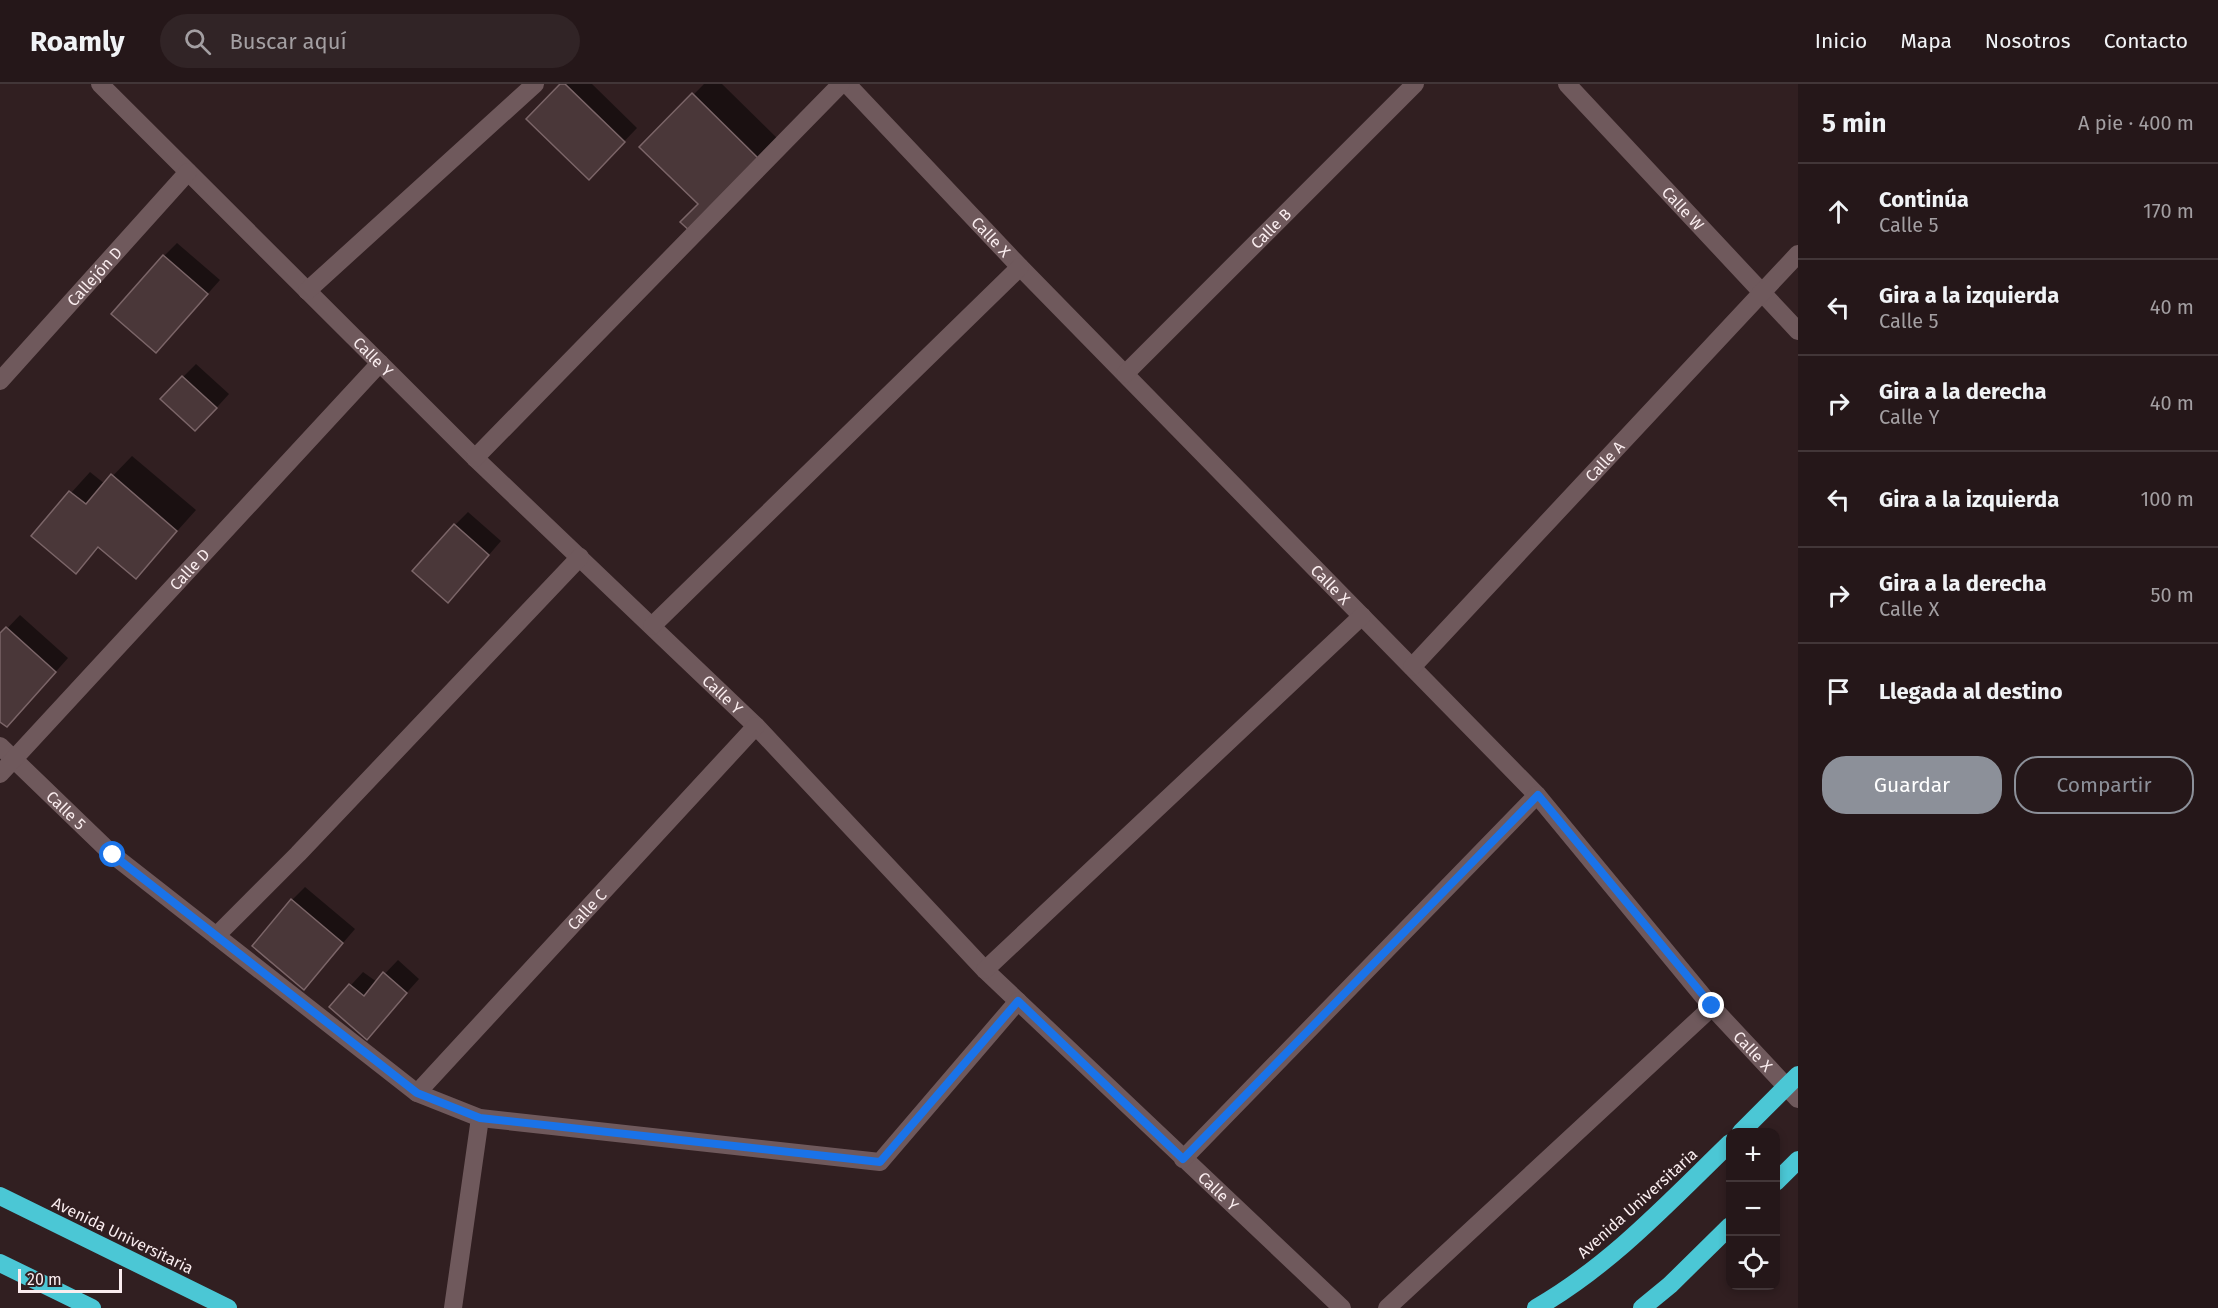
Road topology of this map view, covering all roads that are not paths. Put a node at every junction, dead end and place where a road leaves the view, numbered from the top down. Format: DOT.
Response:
graph roads {
  1 [pos="100,84"];
  2 [pos="535,84"];
  3 [pos="841,84"];
  4 [pos="847,84"];
  5 [pos="1415,84"];
  6 [pos="1567,84"];
  7 [pos="188,172"];
  8 [pos="1798,254"];
  9 [pos="1020,267"];
  10 [pos="307,291"];
  11 [pos="1760,292"];
  12 [pos="1798,331"];
  13 [pos="380,363"];
  14 [pos="1125,374"];
  15 [pos="0,381"];
  16 [pos="475,458"];
  17 [pos="580,557"];
  18 [pos="1362,616"];
  19 [pos="652,626"];
  20 [pos="1412,667"];
  21 [pos="756,726"];
  22 [pos="6,753"];
  23 [pos="0,774"];
  24 [pos="1538,795"];
  25 [pos="216,936"];
  26 [pos="986,970"];
  27 [pos="1018,1001"];
  28 [pos="1712,1006"];
  29 [pos="1795,1087"];
  30 [pos="417,1093"];
  31 [pos="480,1118"];
  32 [pos="1747,1128"];
  33 [pos="1726,1148"];
  34 [pos="1183,1159"];
  35 [pos="1798,1160"];
  36 [pos="1780,1178"];
  37 [pos="0,1196"];
  38 [pos="1726,1231"];
  39 [pos="0,1263"];
  40 [pos="92,1308"];
  41 [pos="228,1308"];
  42 [pos="453,1308"];
  43 [pos="1342,1308"];
  44 [pos="1387,1308"];
  45 [pos="1536,1308"];
  46 [pos="1642,1308"];
  1 -- 7 [label="street, Calle Y"];
  2 -- 10 [label="street"];
  3 -- 16 [label="street"];
  4 -- 9 [label="street, Calle X"];
  5 -- 14 [label="street, Calle B"];
  6 -- 11 [label="street, Calle W"];
  7 -- 10 [label="street, Calle Y"];
  7 -- 15 [label="street, Callejón D"];
  8 -- 11 [label="street, Calle A"];
  9 -- 14 [label="street, Calle X"];
  9 -- 19 [label="street"];
  10 -- 13 [label="street, Calle Y"];
  11 -- 12 [label="street, Calle W"];
  11 -- 20 [label="street, Calle A"];
  13 -- 16 [label="street, Calle Y"];
  13 -- 22 [label="street, Calle D"];
  14 -- 18 [label="street, Calle X"];
  16 -- 17 [label="street, Calle Y"];
  17 -- 19 [label="street, Calle Y"];
  17 -- 25 [label="street"];
  18 -- 20 [label="street, Calle X"];
  18 -- 26 [label="street"];
  19 -- 21 [label="street, Calle Y"];
  20 -- 24 [label="street, Calle X"];
  21 -- 26 [label="street, Calle Y"];
  21 -- 30 [label="street, Calle C"];
  22 -- 23 [label="street, Calle D"];
  22 -- 25 [label="street, Calle 5"];
  24 -- 28 [label="street, Calle X"];
  24 -- 34 [label="street"];
  25 -- 30 [label="street, Calle 5"];
  26 -- 27 [label="street, Calle Y"];
  27 -- 31 [label="street, Calle 5"];
  27 -- 34 [label="street, Calle Y"];
  28 -- 29 [label="street, Calle X"];
  28 -- 44 [label="street"];
  29 -- 32 [label="highway"];
  30 -- 31 [label="street, Calle 5"];
  31 -- 42 [label="street"];
  33 -- 45 [label="highway, Avenida Universitaria"];
  34 -- 43 [label="street, Calle Y"];
  35 -- 36 [label="highway"];
  37 -- 41 [label="highway, Avenida Universitaria"];
  38 -- 46 [label="highway"];
  39 -- 40 [label="highway"];
}
